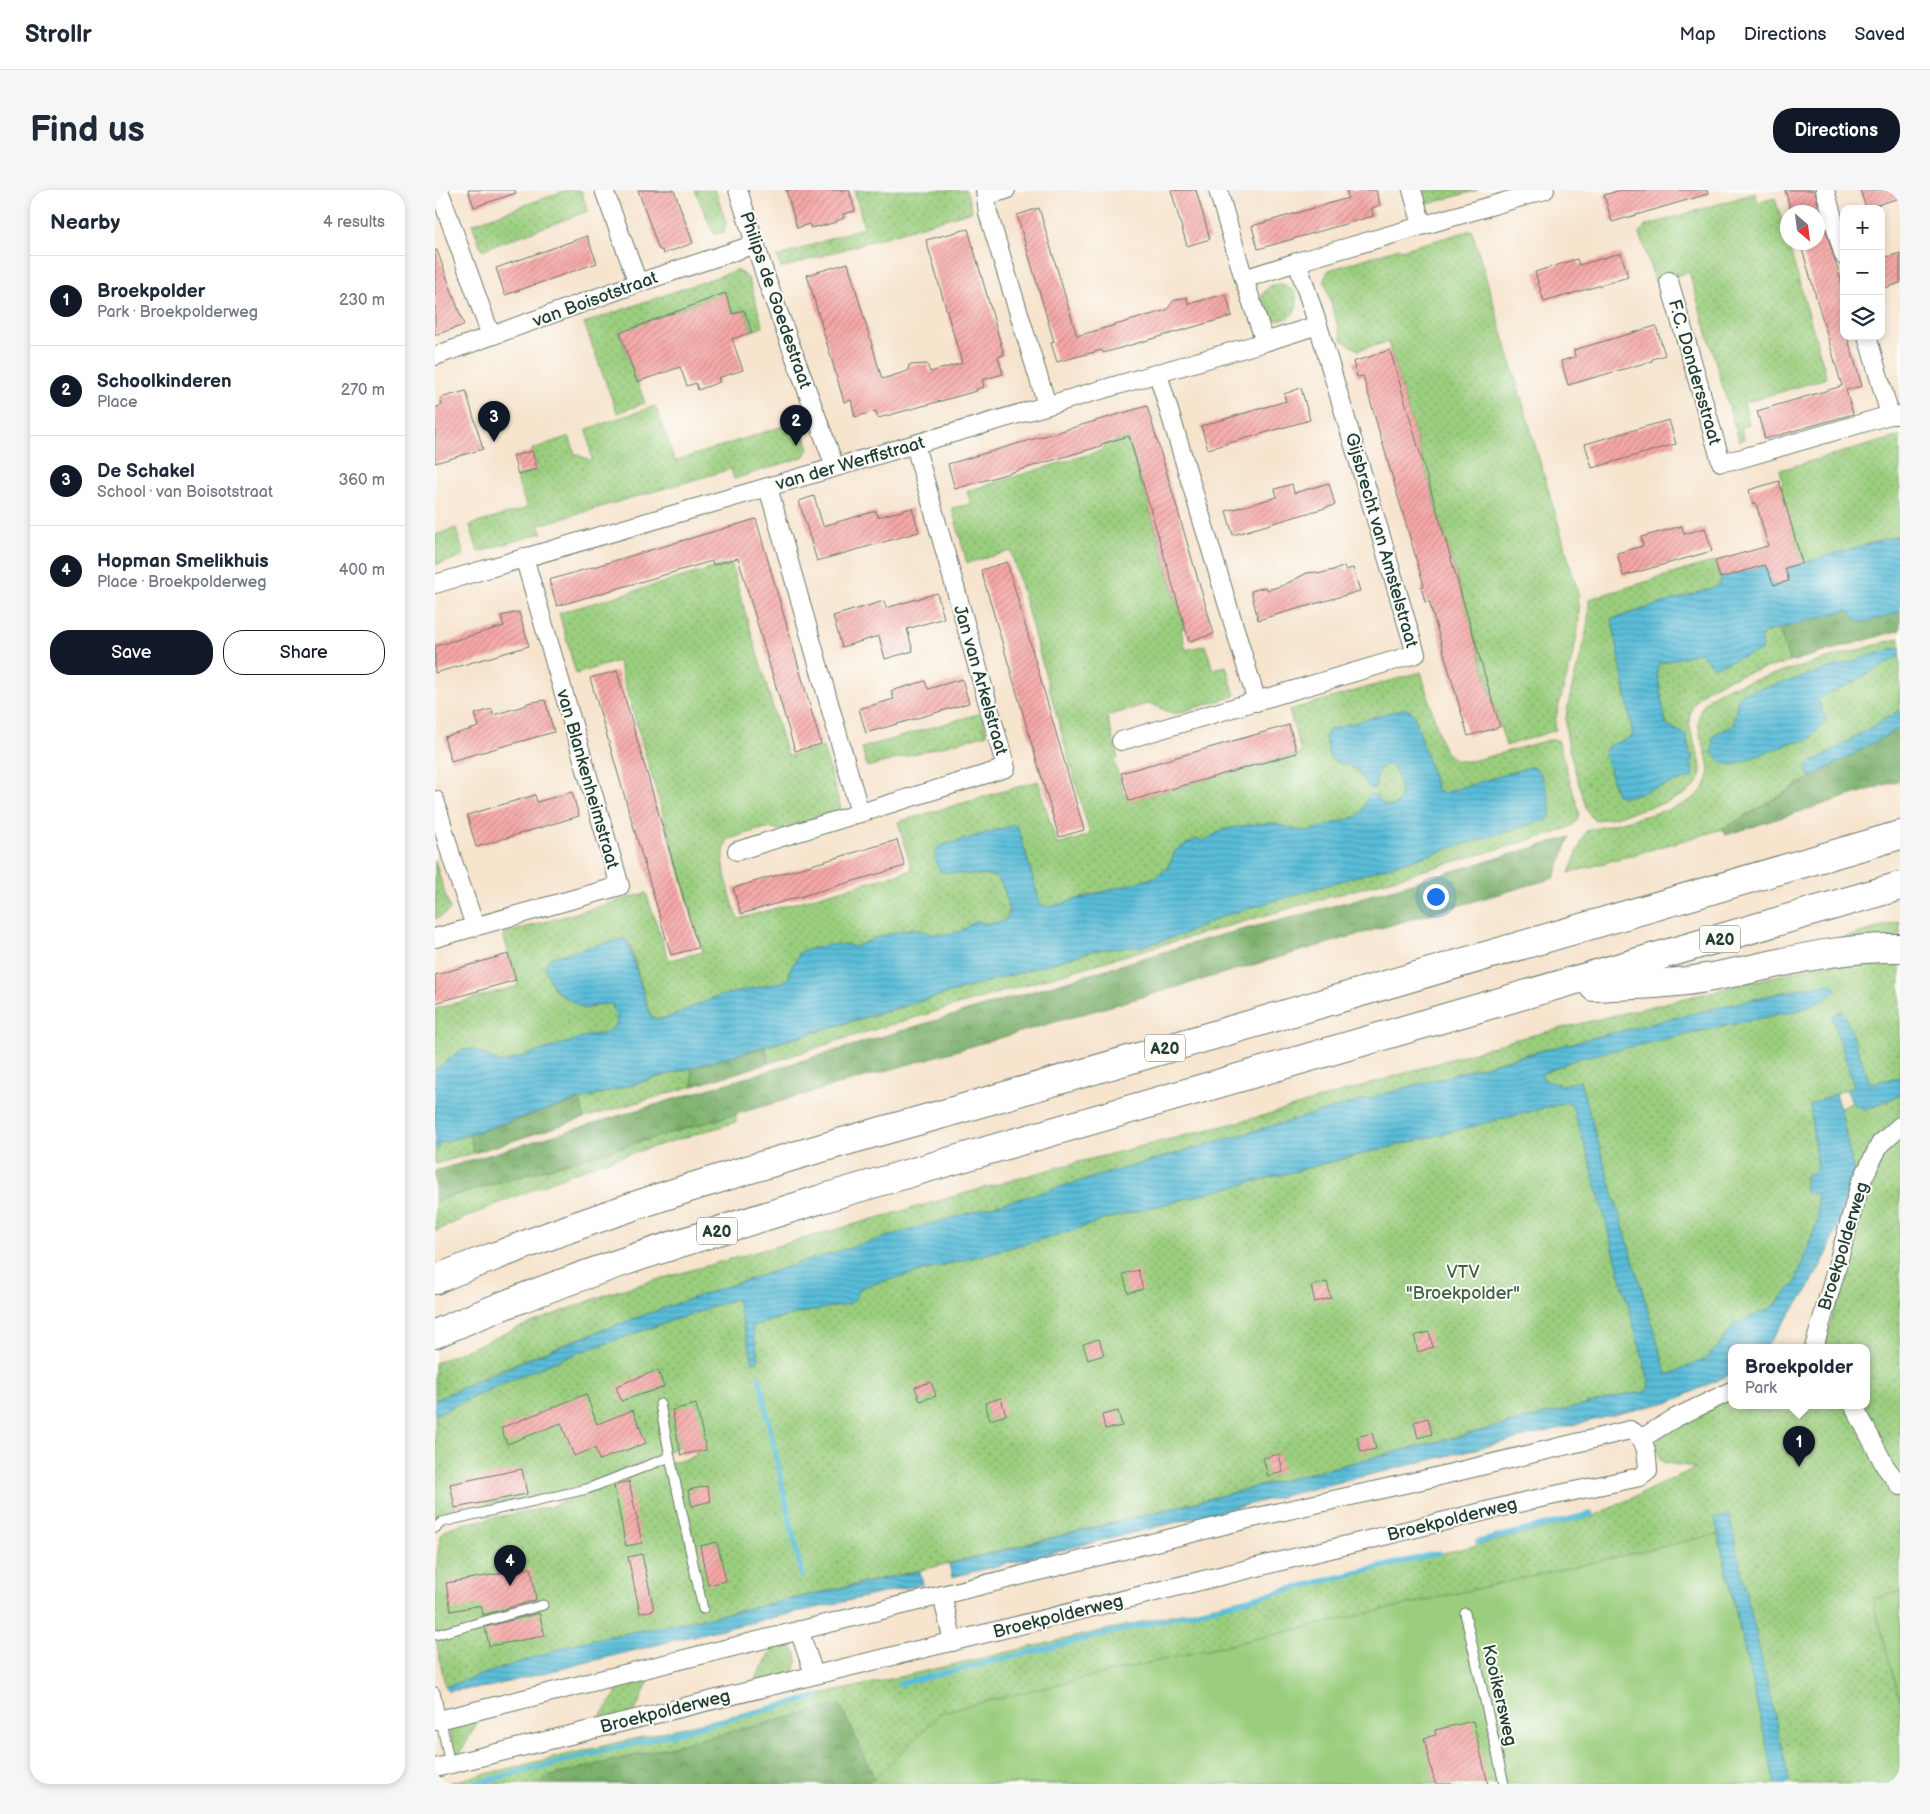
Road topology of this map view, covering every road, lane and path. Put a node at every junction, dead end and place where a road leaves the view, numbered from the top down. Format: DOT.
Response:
graph roads {
  1 [pos="439,190"];
  2 [pos="604,190"];
  3 [pos="738,190"];
  4 [pos="1006,190"];
  5 [pos="1218,190"];
  6 [pos="1412,190"];
  7 [pos="1545,190"];
  8 [pos="1825,190"];
  9 [pos="986,193"];
  10 [pos="1422,225"];
  11 [pos="756,244"];
  12 [pos="1842,250"];
  13 [pos="1297,262"];
  14 [pos="1244,279"];
  15 [pos="1669,281"];
  16 [pos="638,283"];
  17 [pos="1318,325"];
  18 [pos="491,336"];
  19 [pos="1868,340"];
  20 [pos="1265,342"];
  21 [pos="435,356"];
  22 [pos="1158,374"];
  23 [pos="1047,405"];
  24 [pos="1895,415"];
  25 [pos="915,444"];
  26 [pos="835,467"];
  27 [pos="769,487"];
  28 [pos="524,557"];
  29 [pos="435,584"];
  30 [pos="1257,702"];
  31 [pos="1121,741"];
  32 [pos="435,800"];
  33 [pos="860,813"];
  34 [pos="1900,835"];
  35 [pos="737,850"];
  36 [pos="1900,886"];
  37 [pos="475,926"];
  38 [pos="435,938"];
  39 [pos="1900,948"];
  40 [pos="1540,991"];
  41 [pos="1900,1126"];
  42 [pos="435,1280"];
  43 [pos="435,1334"];
  44 [pos="1815,1344"];
  45 [pos="1728,1392"];
  46 [pos="660,1404"];
  47 [pos="1856,1409"];
  48 [pos="1642,1438"];
  49 [pos="670,1458"];
  50 [pos="1900,1486"];
  51 [pos="436,1526"];
  52 [pos="942,1595"];
  53 [pos="543,1605"];
  54 [pos="703,1609"];
  55 [pos="1465,1612"];
  56 [pos="799,1630"];
  57 [pos="435,1634"];
  58 [pos="953,1642"];
  59 [pos="814,1674"];
  60 [pos="435,1692"];
  61 [pos="438,1721"];
  62 [pos="442,1766"];
  63 [pos="1504,1784"];
  1 -- 18 [label="street"];
  2 -- 16 [label="street"];
  3 -- 11 [label="street, Philips de Goedestraat"];
  4 -- 9 [label="street"];
  5 -- 14 [label="street"];
  6 -- 10 [label="street"];
  7 -- 10 [label="street"];
  8 -- 12 [label="street"];
  9 -- 23 [label="street"];
  10 -- 13 [label="street"];
  11 -- 16 [label="street, van Boisotstraat"];
  11 -- 26 [label="street, Philips de Goedestraat"];
  13 -- 14 [label="street"];
  13 -- 17 [label="street"];
  14 -- 20 [label="street"];
  15 -- 24 [label="street, F.C. Dondersstraat"];
  16 -- 18 [label="street, van Boisotstraat"];
  17 -- 20 [label="street, van der Werffstraat"];
  17 -- 30 [label="street, Gijsbrecht van Amstelstraat"];
  18 -- 21 [label="street, van Boisotstraat"];
  19 -- 24 [label="street"];
  20 -- 22 [label="street, van der Werffstraat"];
  22 -- 23 [label="street, van der Werffstraat"];
  22 -- 30 [label="street"];
  23 -- 25 [label="street, van der Werffstraat"];
  25 -- 26 [label="street, van der Werffstraat"];
  25 -- 33 [label="street, Jan van Arkelstraat"];
  26 -- 27 [label="street, van der Werffstraat"];
  27 -- 28 [label="street, van der Werffstraat"];
  27 -- 33 [label="street"];
  28 -- 29 [label="street, van der Werffstraat"];
  28 -- 37 [label="street, van Blankenheimstraat"];
  30 -- 31 [label="street, Gijsbrecht van Amstelstraat"];
  32 -- 37 [label="street"];
  33 -- 35 [label="street, Jan van Arkelstraat"];
  34 -- 42 [label="highway, A20"];
  36 -- 40 [label="highway, A20"];
  37 -- 38 [label="street, van Blankenheimstraat"];
  39 -- 40 [label="highway, A20"];
  40 -- 43 [label="highway, A20"];
  41 -- 44 [label="street, Broekpolderweg"];
  45 -- 48 [label="street"];
  46 -- 49 [label="lane"];
  47 -- 50 [label="street"];
  48 -- 52 [label="street"];
  48 -- 58 [label="street, Broekpolderweg"];
  49 -- 51 [label="lane"];
  49 -- 54 [label="lane"];
  52 -- 56 [label="street"];
  52 -- 58 [label="street"];
  53 -- 57 [label="lane"];
  55 -- 63 [label="lane, Kooikersweg"];
  56 -- 59 [label="street"];
  56 -- 61 [label="street"];
  58 -- 59 [label="street, Broekpolderweg"];
  59 -- 62 [label="street, Broekpolderweg"];
  60 -- 61 [label="lane"];
  61 -- 62 [label="lane"];
}
